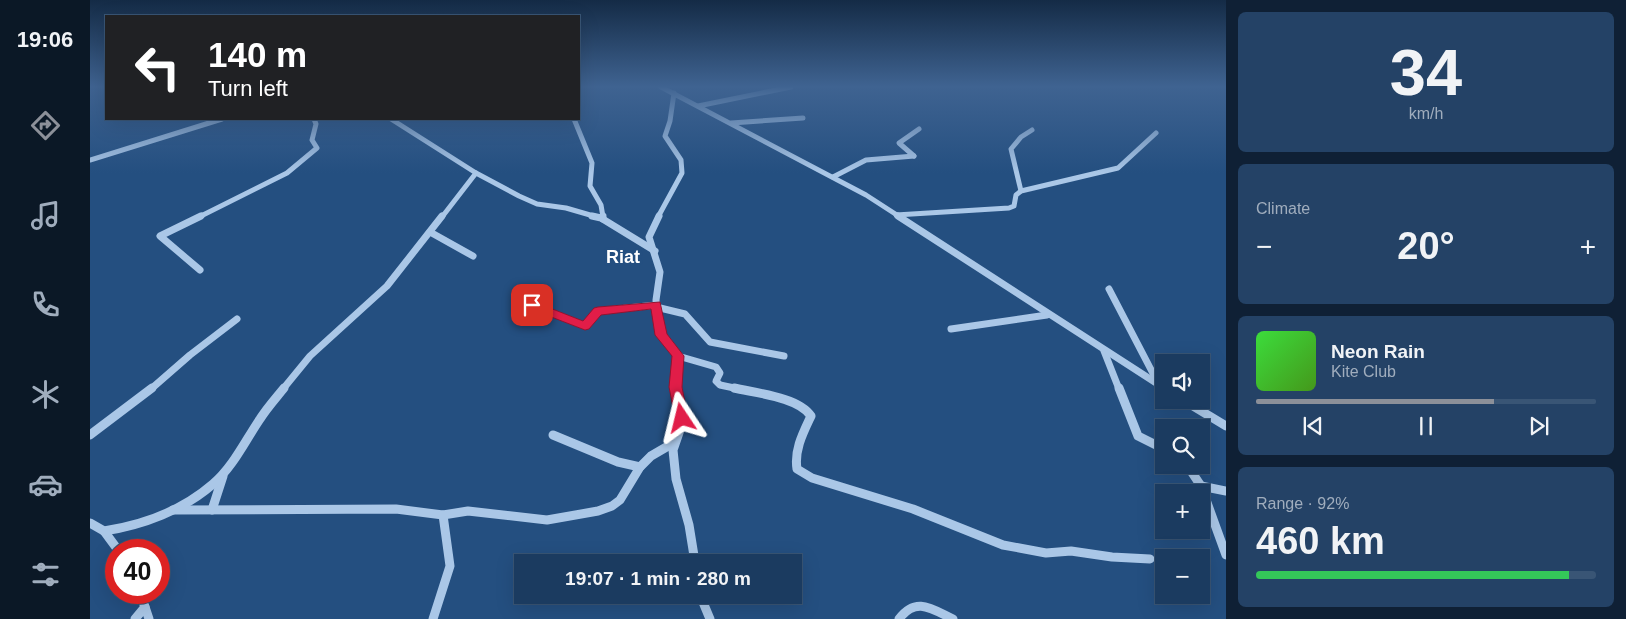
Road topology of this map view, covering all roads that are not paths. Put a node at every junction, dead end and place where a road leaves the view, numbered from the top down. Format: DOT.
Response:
graph roads {
  1 [pos="671,116"];
  2 [pos="718,116"];
  3 [pos="803,118"];
  4 [pos="219,120"];
  5 [pos="314,120"];
  6 [pos="393,120"];
  7 [pos="574,120"];
  8 [pos="730,122"];
  9 [pos="919,128"];
  10 [pos="1032,130"];
  11 [pos="1156,133"];
  12 [pos="90,160"];
  13 [pos="476,173"];
  14 [pos="833,177"];
  15 [pos="1021,191"];
  16 [pos="896,215"];
  17 [pos="603,219"];
  18 [pos="430,232"];
  19 [pos="655,251"];
  20 [pos="474,256"];
  21 [pos="200,270"];
  22 [pos="1109,289"];
  23 [pos="532,305"];
  24 [pos="656,306"];
  25 [pos="1047,315"];
  26 [pos="237,319"];
  27 [pos="951,329"];
  28 [pos="1104,351"];
  29 [pos="678,356"];
  30 [pos="784,356"];
  31 [pos="1155,376"];
  32 [pos="1155,383"];
  33 [pos="1199,409"];
  34 [pos="1226,426"];
  35 [pos="90,434"];
  36 [pos="553,435"];
  37 [pos="675,442"];
  38 [pos="1155,444"];
  39 [pos="640,467"];
  40 [pos="224,473"];
  41 [pos="1210,488"];
  42 [pos="1226,491"];
  43 [pos="173,510"];
  44 [pos="212,510"];
  45 [pos="1210,511"];
  46 [pos="443,515"];
  47 [pos="90,524"];
  48 [pos="104,530"];
  49 [pos="110,539"];
  50 [pos="693,554"];
  51 [pos="1226,555"];
  52 [pos="1150,559"];
  53 [pos="144,604"];
  54 [pos="704,604"];
  55 [pos="145,607"];
  56 [pos="135,619"];
  57 [pos="149,619"];
  58 [pos="433,619"];
  59 [pos="710,619"];
  60 [pos="899,619"];
  61 [pos="953,619"];
  1 -- 19 [label="street"];
  2 -- 8 [label="street"];
  3 -- 8 [label="street"];
  4 -- 12 [label="street"];
  5 -- 21 [label="street"];
  6 -- 13 [label="street"];
  7 -- 17 [label="street"];
  8 -- 14 [label="street"];
  9 -- 14 [label="street"];
  10 -- 15 [label="street"];
  11 -- 15 [label="street"];
  13 -- 17 [label="street"];
  13 -- 18 [label="street"];
  14 -- 16 [label="street"];
  15 -- 16 [label="street"];
  16 -- 25 [label="street"];
  17 -- 19 [label="street"];
  18 -- 20 [label="street"];
  18 -- 40 [label="street"];
  19 -- 24 [label="street"];
  22 -- 31 [label="street"];
  23 -- 24 [label="street"];
  24 -- 29 [label="street"];
  24 -- 30 [label="street"];
  25 -- 27 [label="street"];
  25 -- 28 [label="street"];
  26 -- 35 [label="street"];
  28 -- 32 [label="street"];
  28 -- 38 [label="street"];
  29 -- 37 [label="street"];
  29 -- 52 [label="street"];
  33 -- 34 [label="street"];
  36 -- 39 [label="street"];
  37 -- 39 [label="street"];
  37 -- 50 [label="street"];
  39 -- 46 [label="street"];
  40 -- 43 [label="street"];
  40 -- 44 [label="street"];
  41 -- 42 [label="street"];
  43 -- 44 [label="street"];
  43 -- 48 [label="street"];
  44 -- 46 [label="street"];
  45 -- 51 [label="street"];
  46 -- 58 [label="street"];
  47 -- 48 [label="street"];
  48 -- 49 [label="street"];
  53 -- 55 [label="street"];
  54 -- 59 [label="street"];
  55 -- 56 [label="street"];
  55 -- 57 [label="street"];
  60 -- 61 [label="street"];
}
